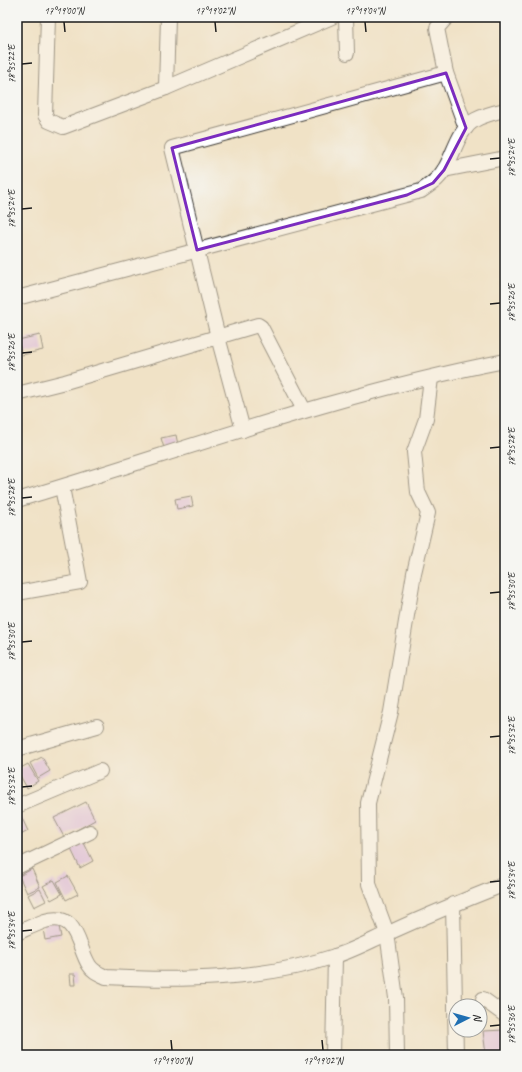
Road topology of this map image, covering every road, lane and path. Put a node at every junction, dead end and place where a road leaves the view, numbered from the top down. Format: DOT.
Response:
graph roads {
  1 [pos="48,17"];
  2 [pos="168,17"];
  3 [pos="332,17"];
  4 [pos="346,17"];
  5 [pos="447,17"];
  6 [pos="347,53"];
  7 [pos="446,73"];
  8 [pos="166,88"];
  9 [pos="505,110"];
  10 [pos="466,128"];
  11 [pos="505,158"];
  12 [pos="444,170"];
  13 [pos="198,250"];
  14 [pos="17,298"];
  15 [pos="218,337"];
  16 [pos="505,361"];
  17 [pos="431,378"];
  18 [pos="17,394"];
  19 [pos="304,410"];
  20 [pos="243,430"];
  21 [pos="62,487"];
  22 [pos="17,500"];
  23 [pos="17,593"];
  24 [pos="97,726"];
  25 [pos="17,749"];
  26 [pos="100,771"];
  27 [pos="17,806"];
  28 [pos="90,832"];
  29 [pos="17,867"];
  30 [pos="505,884"];
  31 [pos="453,904"];
  32 [pos="17,933"];
  33 [pos="387,933"];
  34 [pos="335,956"];
  35 [pos="488,1003"];
  36 [pos="505,1015"];
  37 [pos="333,1055"];
  38 [pos="398,1055"];
  39 [pos="456,1055"];
  1 -- 8 [label="street"];
  2 -- 8 [label="street"];
  3 -- 8 [label="street"];
  4 -- 6 [label="street"];
  5 -- 7 [label="street"];
  7 -- 10 [label="street"];
  7 -- 13 [label="street"];
  9 -- 10 [label="street"];
  10 -- 12 [label="street"];
  11 -- 12 [label="street"];
  12 -- 13 [label="street"];
  13 -- 14 [label="street"];
  13 -- 15 [label="street"];
  15 -- 18 [label="street"];
  15 -- 19 [label="street"];
  15 -- 20 [label="street"];
  16 -- 17 [label="street"];
  17 -- 19 [label="street"];
  17 -- 33 [label="street"];
  19 -- 20 [label="street"];
  20 -- 21 [label="street"];
  21 -- 22 [label="street"];
  21 -- 23 [label="street"];
  24 -- 25 [label="street"];
  26 -- 27 [label="street"];
  28 -- 29 [label="street"];
  30 -- 31 [label="street"];
  31 -- 33 [label="street"];
  31 -- 39 [label="street"];
  32 -- 34 [label="street"];
  33 -- 34 [label="street"];
  33 -- 38 [label="street"];
  34 -- 37 [label="street"];
  35 -- 36 [label="street"];
}
